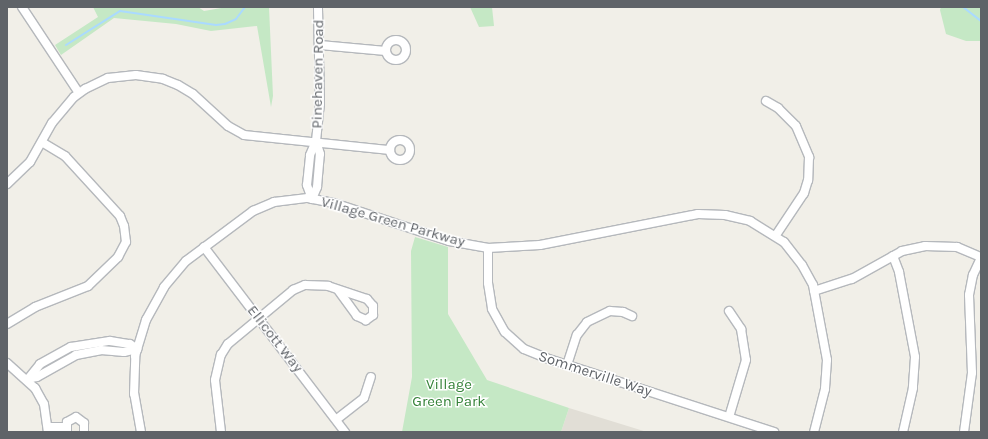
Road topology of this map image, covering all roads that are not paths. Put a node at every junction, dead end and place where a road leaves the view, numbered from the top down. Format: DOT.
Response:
graph roads {
  1 [pos="22,7"];
  2 [pos="318,7"];
  3 [pos="320,45"];
  4 [pos="386,51"];
  5 [pos="79,93"];
  6 [pos="766,101"];
  7 [pos="42,142"];
  8 [pos="316,142"];
  9 [pos="390,150"];
  10 [pos="7,184"];
  11 [pos="312,199"];
  12 [pos="776,235"];
  13 [pos="204,247"];
  14 [pos="488,248"];
  15 [pos="893,256"];
  16 [pos="981,257"];
  17 [pos="338,290"];
  18 [pos="814,291"];
  19 [pos="729,311"];
  20 [pos="632,316"];
  21 [pos="259,317"];
  22 [pos="7,324"];
  23 [pos="137,349"];
  24 [pos="7,363"];
  25 [pos="567,365"];
  26 [pos="371,377"];
  27 [pos="28,379"];
  28 [pos="729,417"];
  29 [pos="337,419"];
  30 [pos="48,430"];
  31 [pos="66,430"];
  32 [pos="84,432"];
  33 [pos="141,432"];
  34 [pos="222,432"];
  35 [pos="345,432"];
  36 [pos="774,432"];
  37 [pos="814,432"];
  38 [pos="903,432"];
  39 [pos="964,432"];
  1 -- 5 [label="street"];
  2 -- 3 [label="street, Pinehaven Road"];
  3 -- 4 [label="street"];
  3 -- 8 [label="street, Pinehaven Road"];
  5 -- 7 [label="street"];
  5 -- 8 [label="street"];
  6 -- 12 [label="street"];
  7 -- 10 [label="street"];
  7 -- 22 [label="street"];
  8 -- 9 [label="street"];
  8 -- 11 [label="street, Pinehaven Road"];
  11 -- 13 [label="street, Village Green Parkway"];
  11 -- 14 [label="street, Village Green Parkway"];
  12 -- 14 [label="street, Village Green Parkway"];
  12 -- 18 [label="street, Village Green Parkway"];
  13 -- 21 [label="street, Ellicott Way"];
  13 -- 23 [label="street, Village Green Parkway"];
  14 -- 25 [label="street, Sommerville Way"];
  15 -- 16 [label="street"];
  15 -- 18 [label="street"];
  15 -- 38 [label="street"];
  16 -- 39 [label="street"];
  17 -- 21 [label="street"];
  18 -- 37 [label="street, Village Green Parkway"];
  19 -- 28 [label="street"];
  20 -- 25 [label="street"];
  21 -- 29 [label="street, Ellicott Way"];
  21 -- 34 [label="street"];
  23 -- 27 [label="street"];
  23 -- 33 [label="street, Village Green Parkway"];
  24 -- 27 [label="street"];
  25 -- 28 [label="street, Sommerville Way"];
  26 -- 29 [label="street"];
  27 -- 30 [label="street"];
  28 -- 36 [label="street, Sommerville Way"];
  29 -- 35 [label="street, Ellicott Way"];
  30 -- 31 [label="street"];
  31 -- 32 [label="street"];
}
